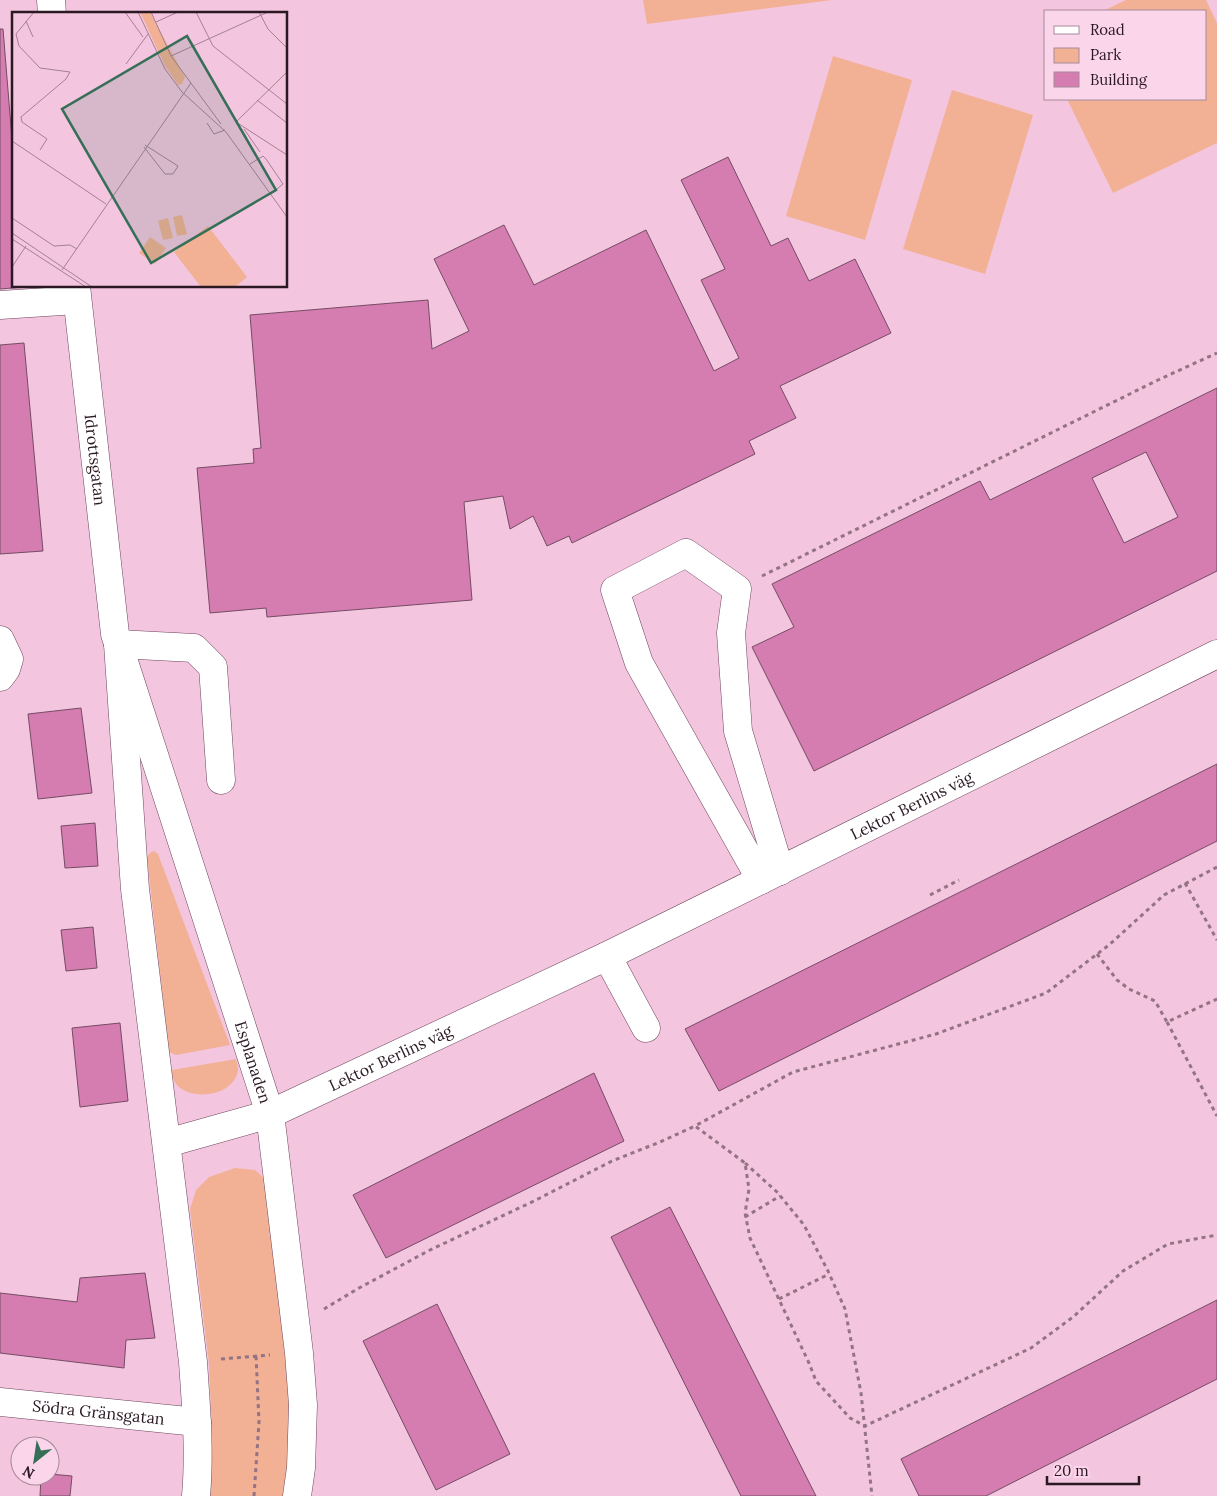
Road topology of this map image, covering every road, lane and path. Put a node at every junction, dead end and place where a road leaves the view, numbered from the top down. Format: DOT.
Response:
graph roads {
  1 [pos="76,293"];
  2 [pos="0,305"];
  3 [pos="1217,353"];
  4 [pos="737,589"];
  5 [pos="117,639"];
  6 [pos="1217,654"];
  7 [pos="220,780"];
  8 [pos="1217,866"];
  9 [pos="770,875"];
  10 [pos="959,880"];
  11 [pos="1185,883"];
  12 [pos="930,895"];
  13 [pos="1217,940"];
  14 [pos="1097,954"];
  15 [pos="607,956"];
  16 [pos="1217,999"];
  17 [pos="1167,1022"];
  18 [pos="646,1028"];
  19 [pos="270,1114"];
  20 [pos="1217,1116"];
  21 [pos="695,1126"];
  22 [pos="167,1143"];
  23 [pos="744,1163"];
  24 [pos="780,1196"];
  25 [pos="745,1217"];
  26 [pos="1217,1235"];
  27 [pos="829,1274"];
  28 [pos="779,1299"];
  29 [pos="298,1340"];
  30 [pos="256,1355"];
  31 [pos="193,1362"];
  32 [pos="0,1402"];
  33 [pos="197,1422"];
  34 [pos="865,1426"];
  35 [pos="196,1496"];
  36 [pos="254,1496"];
  37 [pos="298,1496"];
  38 [pos="872,1496"];
  1 -- 2 [label="street"];
  1 -- 5 [label="street, Idrottsgatan"];
  3 -- 4 [label="path"];
  4 -- 9 [label="street"];
  4 -- 9 [label="street"];
  5 -- 7 [label="street"];
  5 -- 19 [label="street, Esplanaden"];
  5 -- 22 [label="street"];
  6 -- 9 [label="street, Lektor Berlins väg"];
  8 -- 11 [label="path"];
  9 -- 15 [label="street, Lektor Berlins väg"];
  10 -- 12 [label="path"];
  11 -- 13 [label="path"];
  11 -- 14 [label="path"];
  14 -- 17 [label="path"];
  14 -- 21 [label="path"];
  15 -- 18 [label="street"];
  15 -- 19 [label="street, Lektor Berlins väg"];
  16 -- 17 [label="path"];
  17 -- 20 [label="path"];
  19 -- 22 [label="street, Lektor Berlins väg"];
  19 -- 29 [label="street, Esplanaden"];
  21 -- 23 [label="path"];
  21 -- 29 [label="path"];
  22 -- 31 [label="street"];
  23 -- 24 [label="path"];
  23 -- 25 [label="path"];
  24 -- 25 [label="path"];
  24 -- 27 [label="path"];
  25 -- 28 [label="path"];
  26 -- 34 [label="path"];
  27 -- 28 [label="path"];
  27 -- 34 [label="path"];
  28 -- 34 [label="path"];
  29 -- 30 [label="path"];
  29 -- 37 [label="street, Esplanaden"];
  30 -- 31 [label="path"];
  30 -- 36 [label="path"];
  31 -- 33 [label="street"];
  32 -- 33 [label="street, Södra Gränsgatan"];
  33 -- 35 [label="street"];
  34 -- 38 [label="path"];
}
